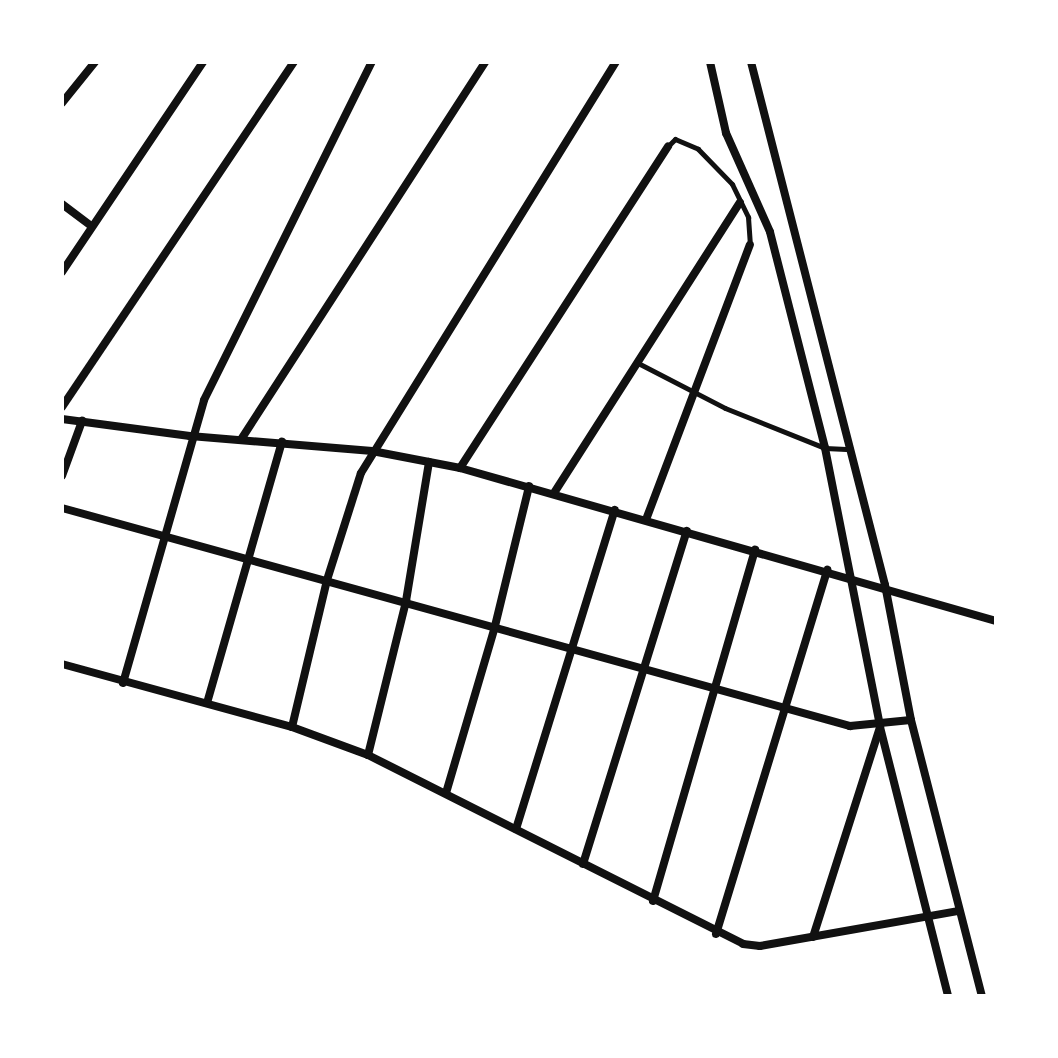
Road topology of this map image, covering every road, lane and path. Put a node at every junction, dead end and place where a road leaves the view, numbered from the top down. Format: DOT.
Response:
graph roads {
  1 [pos="95,62"];
  2 [pos="203,62"];
  3 [pos="294,62"];
  4 [pos="372,62"];
  5 [pos="485,62"];
  6 [pos="616,62"];
  7 [pos="710,62"];
  8 [pos="751,62"];
  9 [pos="62,103"];
  10 [pos="668,146"];
  11 [pos="740,202"];
  12 [pos="62,204"];
  13 [pos="91,226"];
  14 [pos="750,245"];
  15 [pos="62,272"];
  16 [pos="635,361"];
  17 [pos="693,392"];
  18 [pos="62,407"];
  19 [pos="62,419"];
  20 [pos="82,421"];
  21 [pos="190,436"];
  22 [pos="242,438"];
  23 [pos="282,442"];
  24 [pos="825,448"];
  25 [pos="846,449"];
  26 [pos="372,451"];
  27 [pos="429,462"];
  28 [pos="460,468"];
  29 [pos="62,476"];
  30 [pos="529,486"];
  31 [pos="554,493"];
  32 [pos="62,508"];
  33 [pos="615,510"];
  34 [pos="647,517"];
  35 [pos="687,531"];
  36 [pos="163,536"];
  37 [pos="755,549"];
  38 [pos="248,557"];
  39 [pos="827,570"];
  40 [pos="850,578"];
  41 [pos="327,580"];
  42 [pos="885,585"];
  43 [pos="406,601"];
  44 [pos="996,621"];
  45 [pos="495,626"];
  46 [pos="573,647"];
  47 [pos="62,664"];
  48 [pos="645,668"];
  49 [pos="123,683"];
  50 [pos="711,688"];
  51 [pos="207,703"];
  52 [pos="787,709"];
  53 [pos="911,720"];
  54 [pos="292,727"];
  55 [pos="880,727"];
  56 [pos="368,755"];
  57 [pos="446,793"];
  58 [pos="516,829"];
  59 [pos="583,864"];
  60 [pos="653,901"];
  61 [pos="959,911"];
  62 [pos="926,917"];
  63 [pos="716,934"];
  64 [pos="813,937"];
  65 [pos="948,996"];
  66 [pos="982,996"];
  1 -- 9 [label="street"];
  2 -- 13 [label="street"];
  3 -- 18 [label="street"];
  4 -- 21 [label="street"];
  5 -- 22 [label="street"];
  6 -- 26 [label="street"];
  7 -- 24 [label="street"];
  8 -- 25 [label="street"];
  10 -- 11 [label="lane"];
  10 -- 28 [label="street"];
  11 -- 14 [label="lane"];
  11 -- 16 [label="street"];
  12 -- 13 [label="street"];
  13 -- 15 [label="street"];
  14 -- 17 [label="street"];
  16 -- 17 [label="lane"];
  16 -- 31 [label="street"];
  17 -- 24 [label="lane"];
  17 -- 34 [label="street"];
  19 -- 20 [label="street"];
  20 -- 21 [label="street"];
  20 -- 29 [label="street"];
  21 -- 22 [label="street"];
  21 -- 36 [label="street"];
  22 -- 23 [label="street"];
  23 -- 26 [label="street"];
  23 -- 38 [label="street"];
  24 -- 25 [label="lane"];
  24 -- 40 [label="street"];
  25 -- 42 [label="street"];
  26 -- 27 [label="street"];
  26 -- 41 [label="street"];
  27 -- 28 [label="street"];
  27 -- 43 [label="street"];
  28 -- 30 [label="street"];
  30 -- 31 [label="street"];
  30 -- 45 [label="street"];
  31 -- 33 [label="street"];
  32 -- 36 [label="street"];
  33 -- 34 [label="street"];
  33 -- 46 [label="street"];
  34 -- 35 [label="street"];
  35 -- 37 [label="street"];
  35 -- 48 [label="street"];
  36 -- 38 [label="street"];
  36 -- 49 [label="street"];
  37 -- 39 [label="street"];
  37 -- 50 [label="street"];
  38 -- 41 [label="street"];
  38 -- 51 [label="street"];
  39 -- 40 [label="street"];
  39 -- 52 [label="street"];
  40 -- 42 [label="street"];
  40 -- 55 [label="street"];
  41 -- 43 [label="street"];
  41 -- 54 [label="street"];
  42 -- 44 [label="street"];
  42 -- 53 [label="street"];
  43 -- 45 [label="street"];
  43 -- 56 [label="street"];
  45 -- 46 [label="street"];
  45 -- 57 [label="street"];
  46 -- 48 [label="street"];
  46 -- 58 [label="street"];
  47 -- 49 [label="street"];
  48 -- 50 [label="street"];
  48 -- 59 [label="street"];
  49 -- 51 [label="street"];
  50 -- 52 [label="street"];
  50 -- 60 [label="street"];
  51 -- 54 [label="street"];
  52 -- 55 [label="street"];
  52 -- 63 [label="street"];
  53 -- 55 [label="street"];
  53 -- 61 [label="street"];
  54 -- 56 [label="street"];
  55 -- 62 [label="street"];
  55 -- 64 [label="street"];
  56 -- 57 [label="street"];
  57 -- 58 [label="street"];
  58 -- 59 [label="street"];
  59 -- 60 [label="street"];
  60 -- 63 [label="street"];
  61 -- 62 [label="street"];
  61 -- 66 [label="street"];
  62 -- 64 [label="street"];
  62 -- 65 [label="street"];
  63 -- 64 [label="street"];
}
